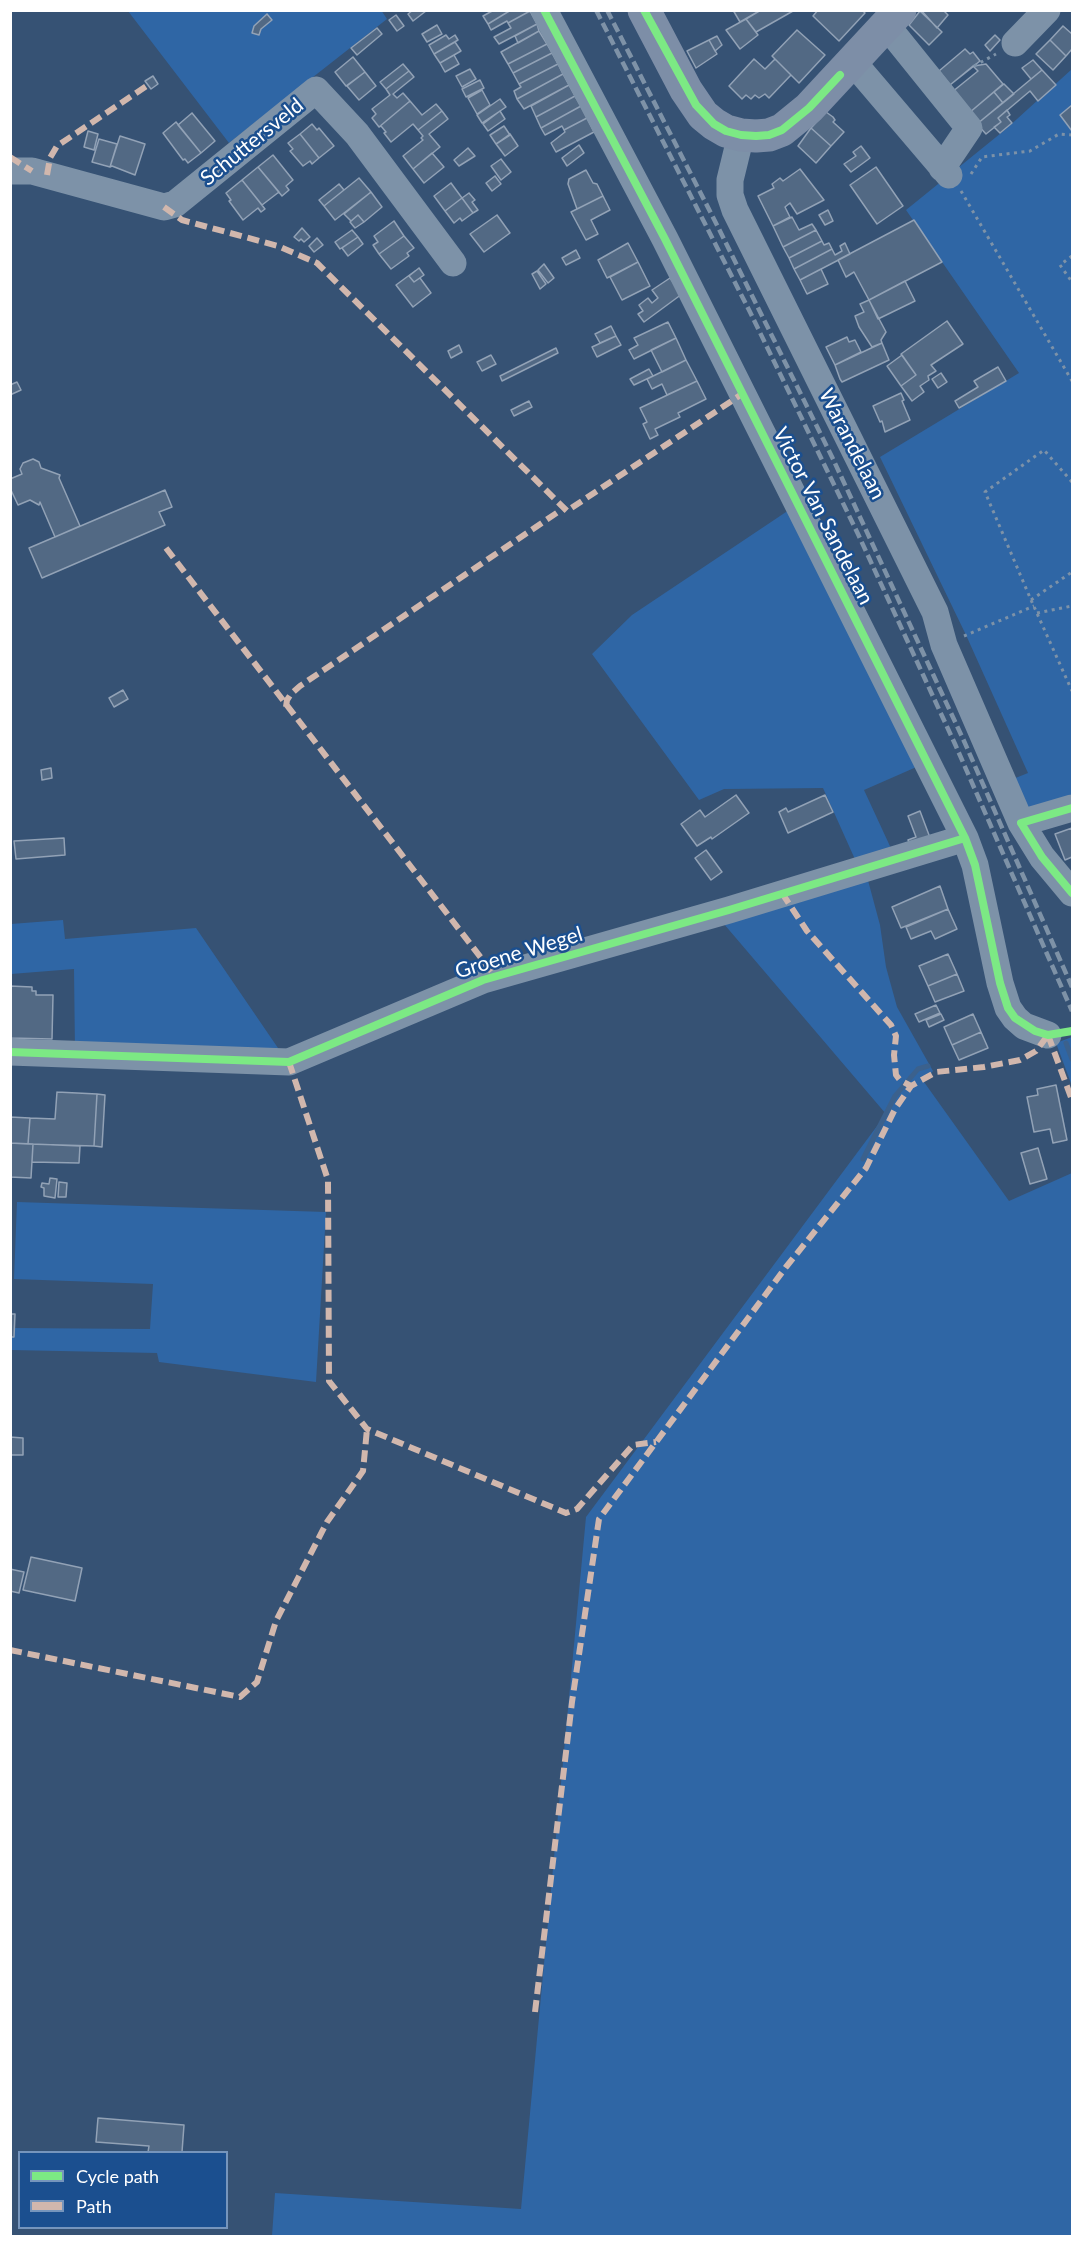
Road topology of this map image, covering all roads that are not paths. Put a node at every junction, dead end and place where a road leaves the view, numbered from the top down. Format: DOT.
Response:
graph roads {
  1 [pos="544,10"];
  2 [pos="644,10"];
  3 [pos="1047,10"];
  4 [pos="893,18"];
  5 [pos="1015,43"];
  6 [pos="852,61"];
  7 [pos="741,135"];
  8 [pos="10,171"];
  9 [pos="453,263"];
  10 [pos="1072,808"];
  11 [pos="1021,824"];
  12 [pos="964,838"];
  13 [pos="1072,893"];
  14 [pos="1048,1035"];
  15 [pos="10,1052"];
  1 -- 12 [label="street, Victor Van Sandelaan"];
  2 -- 7 [label="main road"];
  3 -- 5 [label="street"];
  4 -- 6 [label="main road"];
  4 -- 6 [label="street"];
  6 -- 7 [label="main road"];
  7 -- 11 [label="street, Warandelaan"];
  8 -- 9 [label="street, Schuttersveld"];
  10 -- 11 [label="street"];
  11 -- 13 [label="street, Warandelaan"];
  12 -- 14 [label="street, Victor Van Sandelaan"];
  12 -- 15 [label="street, Groene Wegel"];
}
